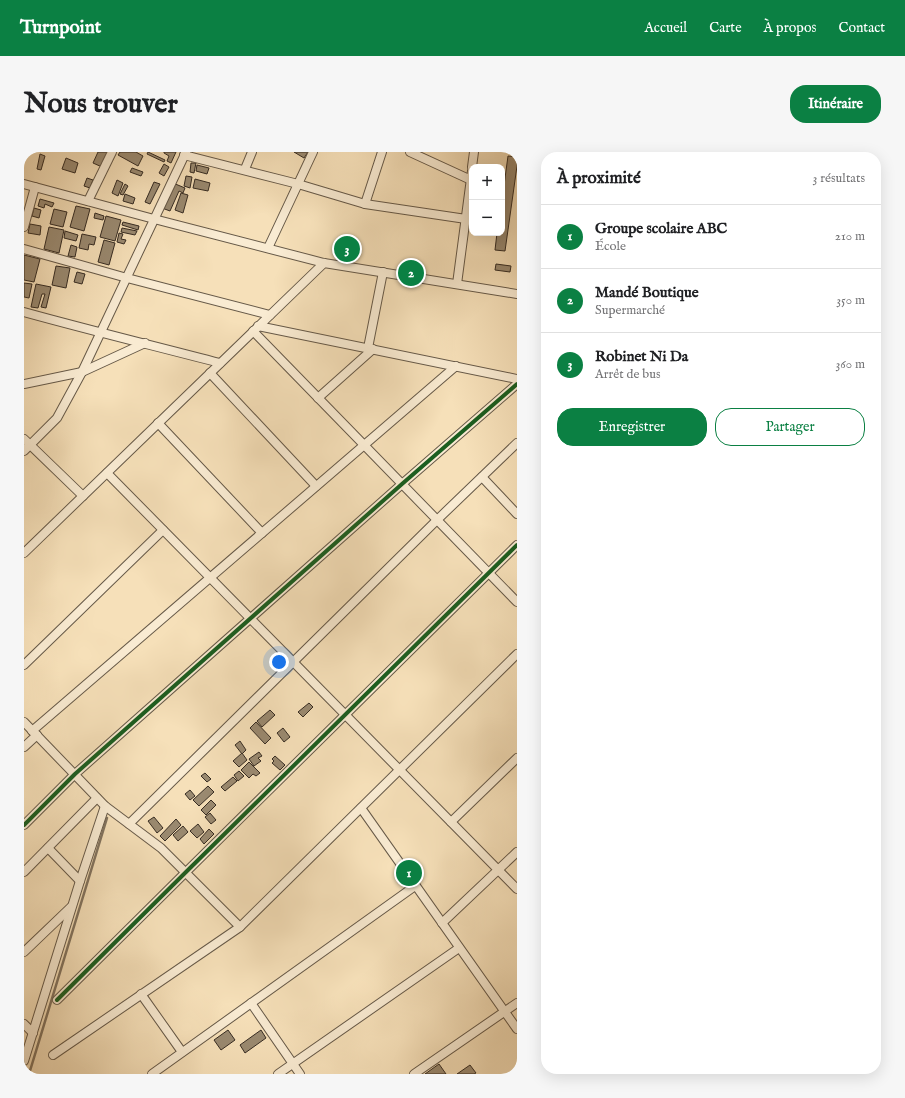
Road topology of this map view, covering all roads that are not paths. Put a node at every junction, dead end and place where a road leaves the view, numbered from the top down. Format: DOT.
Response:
graph roads {
  1 [pos="112,152"];
  2 [pos="252,152"];
  3 [pos="313,152"];
  4 [pos="382,152"];
  5 [pos="410,152"];
  6 [pos="474,152"];
  7 [pos="185,153"];
  8 [pos="472,164"];
  9 [pos="244,170"];
  10 [pos="469,179"];
  11 [pos="24,184"];
  12 [pos="298,184"];
  13 [pos="35,187"];
  14 [pos="469,196"];
  15 [pos="88,201"];
  16 [pos="365,204"];
  17 [pos="154,219"];
  18 [pos="466,219"];
  19 [pos="24,227"];
  20 [pos="24,248"];
  21 [pos="268,248"];
  22 [pos="324,263"];
  23 [pos="382,272"];
  24 [pos="127,278"];
  25 [pos="457,284"];
  26 [pos="517,294"];
  27 [pos="24,312"];
  28 [pos="270,315"];
  29 [pos="255,329"];
  30 [pos="101,333"];
  31 [pos="145,344"];
  32 [pos="371,349"];
  33 [pos="220,363"];
  34 [pos="456,366"];
  35 [pos="82,372"];
  36 [pos="210,373"];
  37 [pos="517,378"];
  38 [pos="24,384"];
  39 [pos="517,384"];
  40 [pos="318,398"];
  41 [pos="158,423"];
  42 [pos="517,444"];
  43 [pos="26,445"];
  44 [pos="364,445"];
  45 [pos="107,473"];
  46 [pos="482,477"];
  47 [pos="402,484"];
  48 [pos="316,486"];
  49 [pos="83,496"];
  50 [pos="517,514"];
  51 [pos="438,520"];
  52 [pos="163,530"];
  53 [pos="262,533"];
  54 [pos="517,545"];
  55 [pos="24,553"];
  56 [pos="489,573"];
  57 [pos="210,578"];
  58 [pos="516,599"];
  59 [pos="250,618"];
  60 [pos="517,654"];
  61 [pos="293,662"];
  62 [pos="24,665"];
  63 [pos="345,714"];
  64 [pos="24,722"];
  65 [pos="34,733"];
  66 [pos="24,748"];
  67 [pos="517,758"];
  68 [pos="400,770"];
  69 [pos="75,774"];
  70 [pos="97,798"];
  71 [pos="105,806"];
  72 [pos="361,808"];
  73 [pos="451,822"];
  74 [pos="129,824"];
  75 [pos="24,825"];
  76 [pos="48,848"];
  77 [pos="517,852"];
  78 [pos="498,870"];
  79 [pos="24,872"];
  80 [pos="186,872"];
  81 [pos="80,881"];
  82 [pos="415,886"];
  83 [pos="517,889"];
  84 [pos="73,906"];
  85 [pos="442,923"];
  86 [pos="240,926"];
  87 [pos="459,948"];
  88 [pos="24,952"];
  89 [pos="142,994"];
  90 [pos="57,1000"];
  91 [pos="250,1003"];
  92 [pos="517,1003"];
  93 [pos="505,1012"];
  94 [pos="24,1024"];
  95 [pos="517,1029"];
  96 [pos="33,1033"];
  97 [pos="182,1052"];
  98 [pos="53,1055"];
  99 [pos="24,1061"];
  100 [pos="293,1064"];
  101 [pos="152,1074"];
  102 [pos="278,1074"];
  103 [pos="300,1074"];
  104 [pos="414,1074"];
  1 -- 15 [label="street"];
  2 -- 9 [label="street"];
  3 -- 12 [label="street"];
  4 -- 16 [label="street"];
  5 -- 10 [label="street"];
  6 -- 8 [label="street"];
  7 -- 9 [label="street"];
  7 -- 17 [label="street"];
  9 -- 12 [label="street"];
  11 -- 13 [label="street"];
  12 -- 16 [label="street"];
  12 -- 21 [label="street"];
  13 -- 15 [label="street"];
  13 -- 19 [label="street"];
  14 -- 18 [label="street"];
  15 -- 17 [label="street"];
  16 -- 18 [label="street"];
  17 -- 21 [label="street"];
  17 -- 24 [label="street"];
  18 -- 25 [label="street"];
  20 -- 24 [label="street"];
  21 -- 22 [label="street"];
  22 -- 23 [label="street"];
  22 -- 28 [label="street"];
  23 -- 25 [label="street"];
  23 -- 32 [label="street"];
  24 -- 28 [label="street"];
  24 -- 30 [label="street"];
  25 -- 26 [label="street"];
  27 -- 30 [label="street"];
  28 -- 29 [label="street"];
  29 -- 32 [label="street"];
  29 -- 33 [label="street"];
  29 -- 40 [label="street"];
  30 -- 31 [label="street"];
  30 -- 35 [label="street"];
  31 -- 33 [label="street"];
  31 -- 35 [label="street"];
  32 -- 34 [label="street"];
  32 -- 40 [label="street"];
  33 -- 36 [label="street"];
  34 -- 37 [label="street"];
  34 -- 44 [label="street"];
  35 -- 38 [label="street"];
  35 -- 43 [label="street"];
  36 -- 41 [label="street"];
  36 -- 48 [label="street"];
  39 -- 47 [label="street"];
  40 -- 44 [label="street"];
  41 -- 45 [label="street"];
  41 -- 53 [label="street"];
  42 -- 46 [label="street"];
  43 -- 49 [label="street"];
  44 -- 47 [label="street"];
  44 -- 48 [label="street"];
  45 -- 49 [label="street"];
  45 -- 52 [label="street"];
  46 -- 50 [label="street"];
  46 -- 51 [label="street"];
  47 -- 51 [label="street"];
  47 -- 59 [label="street"];
  48 -- 53 [label="street"];
  49 -- 55 [label="street"];
  51 -- 56 [label="street"];
  51 -- 61 [label="street"];
  52 -- 57 [label="street"];
  52 -- 62 [label="street"];
  53 -- 57 [label="street"];
  54 -- 56 [label="street"];
  56 -- 58 [label="street"];
  56 -- 63 [label="street"];
  57 -- 59 [label="street"];
  57 -- 65 [label="street"];
  59 -- 61 [label="street"];
  59 -- 69 [label="street"];
  60 -- 68 [label="street"];
  61 -- 63 [label="street"];
  61 -- 74 [label="street"];
  63 -- 68 [label="street"];
  63 -- 80 [label="street"];
  64 -- 65 [label="street"];
  65 -- 66 [label="street"];
  65 -- 69 [label="street"];
  67 -- 73 [label="street"];
  68 -- 72 [label="street"];
  68 -- 73 [label="street"];
  69 -- 70 [label="street"];
  69 -- 75 [label="street"];
  70 -- 71 [label="street"];
  70 -- 76 [label="street"];
  71 -- 74 [label="street"];
  71 -- 81 [label="street"];
  72 -- 82 [label="street"];
  72 -- 86 [label="street"];
  73 -- 78 [label="street"];
  74 -- 80 [label="street"];
  76 -- 79 [label="street"];
  76 -- 81 [label="street"];
  77 -- 78 [label="street"];
  78 -- 83 [label="street"];
  78 -- 85 [label="street"];
  80 -- 86 [label="street"];
  80 -- 90 [label="street"];
  81 -- 84 [label="street"];
  82 -- 85 [label="street"];
  82 -- 91 [label="street"];
  84 -- 88 [label="street"];
  84 -- 96 [label="street"];
  85 -- 87 [label="street"];
  86 -- 89 [label="street"];
  87 -- 93 [label="street"];
  87 -- 100 [label="street"];
  89 -- 97 [label="street"];
  89 -- 98 [label="street"];
  91 -- 97 [label="street"];
  91 -- 100 [label="street"];
  92 -- 93 [label="street"];
  93 -- 95 [label="street"];
  93 -- 104 [label="street"];
  94 -- 96 [label="street"];
  96 -- 99 [label="street"];
  97 -- 101 [label="street"];
  100 -- 102 [label="street"];
  100 -- 103 [label="street"];
}
